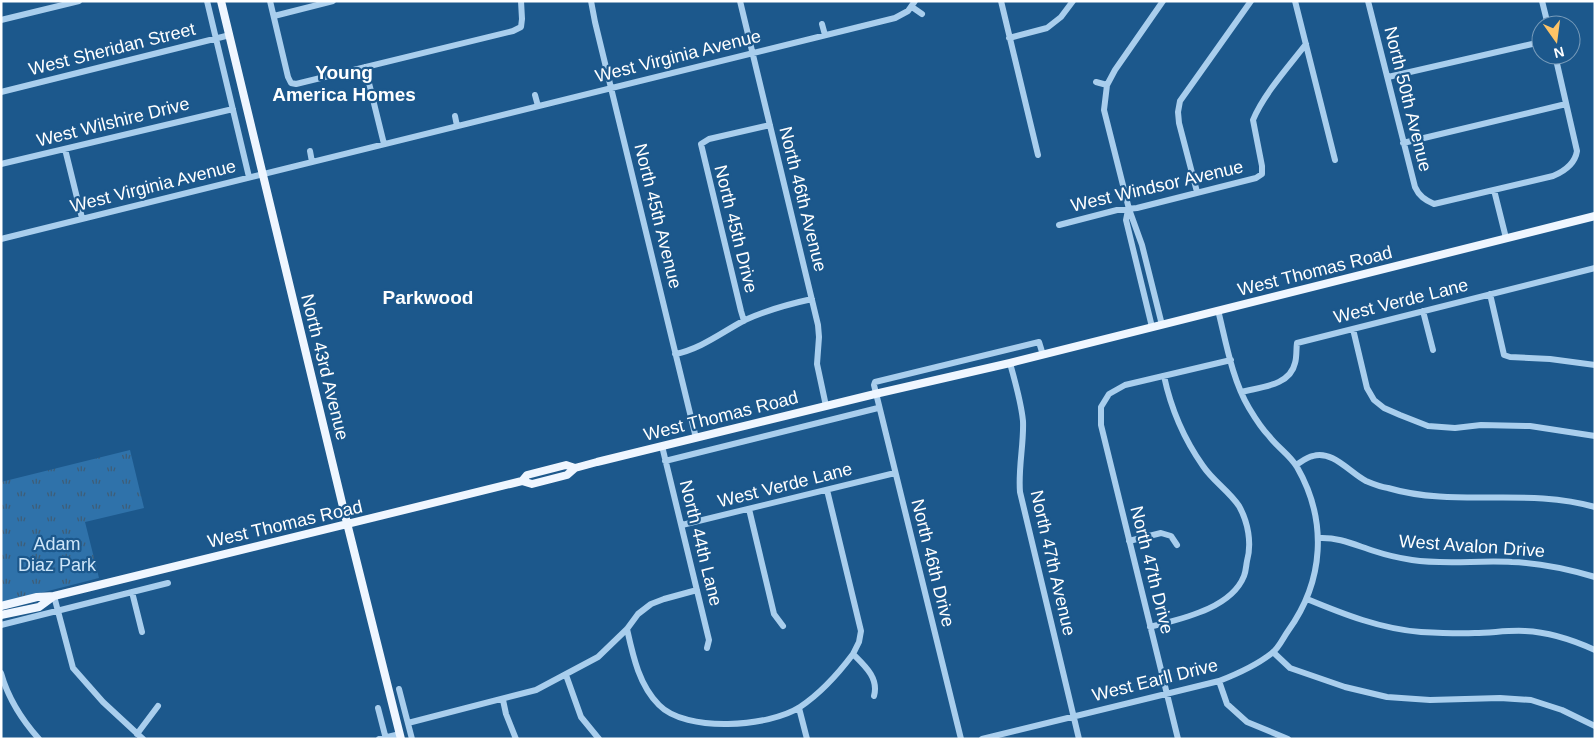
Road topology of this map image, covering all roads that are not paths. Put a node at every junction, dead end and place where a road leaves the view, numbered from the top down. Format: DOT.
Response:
graph roads {
  1 [pos="79,1"];
  2 [pos="207,1"];
  3 [pos="221,1"];
  4 [pos="270,1"];
  5 [pos="333,1"];
  6 [pos="521,1"];
  7 [pos="592,1"];
  8 [pos="740,1"];
  9 [pos="1001,1"];
  10 [pos="1073,1"];
  11 [pos="1163,1"];
  12 [pos="1251,1"];
  13 [pos="1295,1"];
  14 [pos="1368,1"];
  15 [pos="1542,1"];
  16 [pos="914,4"];
  17 [pos="922,14"];
  18 [pos="1546,15"];
  19 [pos="274,16"];
  20 [pos="1,20"];
  21 [pos="822,24"];
  22 [pos="230,35"];
  23 [pos="825,35"];
  24 [pos="216,38"];
  25 [pos="1009,38"];
  26 [pos="1306,44"];
  27 [pos="1531,44"];
  28 [pos="753,53"];
  29 [pos="1557,65"];
  30 [pos="365,67"];
  31 [pos="1388,78"];
  32 [pos="1096,82"];
  33 [pos="1107,85"];
  34 [pos="612,87"];
  35 [pos="1,92"];
  36 [pos="535,95"];
  37 [pos="1566,104"];
  38 [pos="538,106"];
  39 [pos="232,109"];
  40 [pos="455,116"];
  41 [pos="770,125"];
  42 [pos="457,126"];
  43 [pos="1403,143"];
  44 [pos="384,144"];
  45 [pos="65,149"];
  46 [pos="310,151"];
  47 [pos="1038,155"];
  48 [pos="1335,160"];
  49 [pos="312,162"];
  50 [pos="1,164"];
  51 [pos="262,174"];
  52 [pos="249,177"];
  53 [pos="1494,190"];
  54 [pos="1197,192"];
  55 [pos="1129,209"];
  56 [pos="1595,216"];
  57 [pos="82,218"];
  58 [pos="1059,225"];
  59 [pos="1506,238"];
  60 [pos="1,239"];
  61 [pos="1595,268"];
  62 [pos="1490,294"];
  63 [pos="812,299"];
  64 [pos="1218,310"];
  65 [pos="1423,311"];
  66 [pos="744,321"];
  67 [pos="1162,325"];
  68 [pos="1152,327"];
  69 [pos="1353,328"];
  70 [pos="1433,350"];
  71 [pos="675,354"];
  72 [pos="1043,355"];
  73 [pos="1231,360"];
  74 [pos="1010,363"];
  75 [pos="1595,365"];
  76 [pos="1164,376"];
  77 [pos="1241,392"];
  78 [pos="875,394"];
  79 [pos="826,406"];
  80 [pos="878,408"];
  81 [pos="1595,436"];
  82 [pos="696,438"];
  83 [pos="662,446"];
  84 [pos="665,461"];
  85 [pos="1296,465"];
  86 [pos="895,473"];
  87 [pos="827,490"];
  88 [pos="1595,507"];
  89 [pos="749,509"];
  90 [pos="347,525"];
  91 [pos="682,525"];
  92 [pos="1319,538"];
  93 [pos="1130,541"];
  94 [pos="1177,545"];
  95 [pos="1595,577"];
  96 [pos="168,582"];
  97 [pos="697,590"];
  98 [pos="132,592"];
  99 [pos="54,596"];
  100 [pos="1307,598"];
  101 [pos="1,606"];
  102 [pos="58,610"];
  103 [pos="1,615"];
  104 [pos="1,624"];
  105 [pos="783,626"];
  106 [pos="1150,627"];
  107 [pos="628,629"];
  108 [pos="142,632"];
  109 [pos="707,648"];
  110 [pos="1595,650"];
  111 [pos="1273,652"];
  112 [pos="853,654"];
  113 [pos="1,673"];
  114 [pos="566,675"];
  115 [pos="1218,681"];
  116 [pos="399,689"];
  117 [pos="1166,693"];
  118 [pos="874,696"];
  119 [pos="503,700"];
  120 [pos="158,706"];
  121 [pos="378,708"];
  122 [pos="799,708"];
  123 [pos="1073,717"];
  124 [pos="408,723"];
  125 [pos="1595,726"];
  126 [pos="137,734"];
  127 [pos="400,736"];
  128 [pos="384,738"];
  129 [pos="39,739"];
  130 [pos="143,739"];
  131 [pos="412,739"];
  132 [pos="516,739"];
  133 [pos="599,739"];
  134 [pos="806,739"];
  135 [pos="961,739"];
  136 [pos="982,739"];
  137 [pos="1079,739"];
  138 [pos="1178,739"];
  139 [pos="1288,739"];
  1 -- 20 [label="street"];
  2 -- 24 [label="street"];
  3 -- 22 [label="main road, North 43rd Avenue"];
  4 -- 19 [label="street"];
  5 -- 19 [label="street"];
  6 -- 30 [label="street"];
  7 -- 34 [label="street, North 45th Avenue"];
  8 -- 28 [label="street, North 46th Avenue"];
  9 -- 25 [label="street"];
  10 -- 25 [label="street"];
  11 -- 33 [label="street"];
  12 -- 54 [label="street"];
  13 -- 26 [label="street"];
  14 -- 31 [label="street, North 50th Avenue"];
  15 -- 18 [label="street"];
  16 -- 17 [label="street"];
  16 -- 23 [label="street, West Virginia Avenue"];
  19 -- 30 [label="street"];
  21 -- 23 [label="street"];
  22 -- 24 [label="street, West Sheridan Street"];
  22 -- 51 [label="main road, North 43rd Avenue"];
  23 -- 28 [label="street, West Virginia Avenue"];
  24 -- 35 [label="street, West Sheridan Street"];
  24 -- 39 [label="street"];
  25 -- 47 [label="street"];
  26 -- 48 [label="street"];
  26 -- 54 [label="street, West Windsor Avenue"];
  27 -- 31 [label="street"];
  28 -- 34 [label="street, West Virginia Avenue"];
  28 -- 41 [label="street, North 46th Avenue"];
  29 -- 37 [label="street"];
  30 -- 44 [label="street"];
  31 -- 43 [label="street, North 50th Avenue"];
  32 -- 33 [label="street"];
  33 -- 55 [label="street"];
  34 -- 38 [label="street, West Virginia Avenue"];
  34 -- 71 [label="street, North 45th Avenue"];
  36 -- 38 [label="street"];
  37 -- 43 [label="street"];
  37 -- 53 [label="street"];
  38 -- 42 [label="street, West Virginia Avenue"];
  39 -- 45 [label="street, West Wilshire Drive"];
  39 -- 52 [label="street"];
  40 -- 42 [label="street"];
  41 -- 63 [label="street, North 46th Avenue"];
  41 -- 66 [label="street, North 45th Drive"];
  42 -- 44 [label="street, West Virginia Avenue"];
  43 -- 53 [label="street, North 50th Avenue"];
  44 -- 49 [label="street, West Virginia Avenue"];
  45 -- 50 [label="street, West Wilshire Drive"];
  45 -- 57 [label="street"];
  46 -- 49 [label="street"];
  49 -- 51 [label="street, West Virginia Avenue"];
  51 -- 52 [label="street, West Virginia Avenue"];
  51 -- 90 [label="main road, North 43rd Avenue"];
  52 -- 57 [label="street, West Virginia Avenue"];
  53 -- 59 [label="street"];
  54 -- 55 [label="street, West Windsor Avenue"];
  55 -- 58 [label="street, West Windsor Avenue"];
  55 -- 67 [label="street"];
  55 -- 68 [label="street"];
  56 -- 59 [label="main road, West Thomas Road"];
  57 -- 60 [label="street, West Virginia Avenue"];
  59 -- 64 [label="main road, West Thomas Road"];
  61 -- 62 [label="street, West Verde Lane"];
  62 -- 65 [label="street, West Verde Lane"];
  62 -- 75 [label="street"];
  63 -- 66 [label="street"];
  63 -- 79 [label="street, North 46th Avenue"];
  64 -- 67 [label="main road, West Thomas Road"];
  64 -- 73 [label="street, West Earll Drive"];
  65 -- 69 [label="street, West Verde Lane"];
  65 -- 70 [label="street"];
  66 -- 71 [label="street"];
  67 -- 68 [label="main road, West Thomas Road"];
  68 -- 72 [label="main road, West Thomas Road"];
  69 -- 77 [label="street, West Verde Lane"];
  69 -- 81 [label="street"];
  71 -- 82 [label="street, North 45th Avenue"];
  72 -- 74 [label="main road, West Thomas Road"];
  72 -- 78 [label="street"];
  73 -- 76 [label="street"];
  73 -- 77 [label="street, West Earll Drive"];
  74 -- 78 [label="main road, West Thomas Road"];
  74 -- 123 [label="street, North 47th Avenue"];
  76 -- 93 [label="street, North 47th Drive"];
  76 -- 106 [label="street"];
  77 -- 85 [label="street, West Earll Drive"];
  78 -- 79 [label="main road, West Thomas Road"];
  78 -- 80 [label="street, North 46th Drive"];
  79 -- 82 [label="main road, West Thomas Road"];
  80 -- 84 [label="street, West Thomas Road"];
  80 -- 86 [label="street, North 46th Drive"];
  82 -- 83 [label="main road, West Thomas Road"];
  83 -- 84 [label="street, North 44th Lane"];
  83 -- 90 [label="main road, West Thomas Road"];
  84 -- 91 [label="street, North 44th Lane"];
  85 -- 88 [label="street"];
  85 -- 92 [label="street, West Earll Drive"];
  86 -- 87 [label="street, West Verde Lane"];
  86 -- 135 [label="street, North 46th Drive"];
  87 -- 89 [label="street, West Verde Lane"];
  87 -- 112 [label="street"];
  89 -- 91 [label="street, West Verde Lane"];
  89 -- 105 [label="street"];
  90 -- 99 [label="main road, West Thomas Road"];
  90 -- 127 [label="main road, North 43rd Avenue"];
  91 -- 97 [label="street, North 44th Lane"];
  92 -- 95 [label="street, West Avalon Drive"];
  92 -- 100 [label="street, West Earll Drive"];
  93 -- 94 [label="street"];
  93 -- 106 [label="street, North 47th Drive"];
  96 -- 98 [label="street"];
  97 -- 107 [label="street"];
  97 -- 109 [label="street, North 44th Lane"];
  98 -- 102 [label="street"];
  98 -- 108 [label="street"];
  99 -- 101 [label="main road, West Thomas Road"];
  99 -- 102 [label="street"];
  99 -- 103 [label="main road, West Thomas Road"];
  100 -- 110 [label="street"];
  100 -- 111 [label="street, West Earll Drive"];
  102 -- 104 [label="street"];
  102 -- 126 [label="street"];
  106 -- 117 [label="street, North 47th Drive"];
  107 -- 114 [label="street"];
  107 -- 122 [label="street"];
  111 -- 115 [label="street, West Earll Drive"];
  111 -- 125 [label="street"];
  112 -- 118 [label="street"];
  112 -- 122 [label="street"];
  113 -- 129 [label="street"];
  114 -- 119 [label="street"];
  114 -- 133 [label="street"];
  115 -- 117 [label="street, West Earll Drive"];
  115 -- 139 [label="street"];
  116 -- 124 [label="street"];
  117 -- 123 [label="street, West Earll Drive"];
  117 -- 138 [label="street, North 47th Drive"];
  119 -- 124 [label="street"];
  119 -- 132 [label="street"];
  120 -- 126 [label="street"];
  121 -- 128 [label="street"];
  122 -- 134 [label="street"];
  123 -- 136 [label="street, West Earll Drive"];
  123 -- 137 [label="street, North 47th Avenue"];
  124 -- 131 [label="street"];
  126 -- 130 [label="street"];
  127 -- 128 [label="street"];
}
